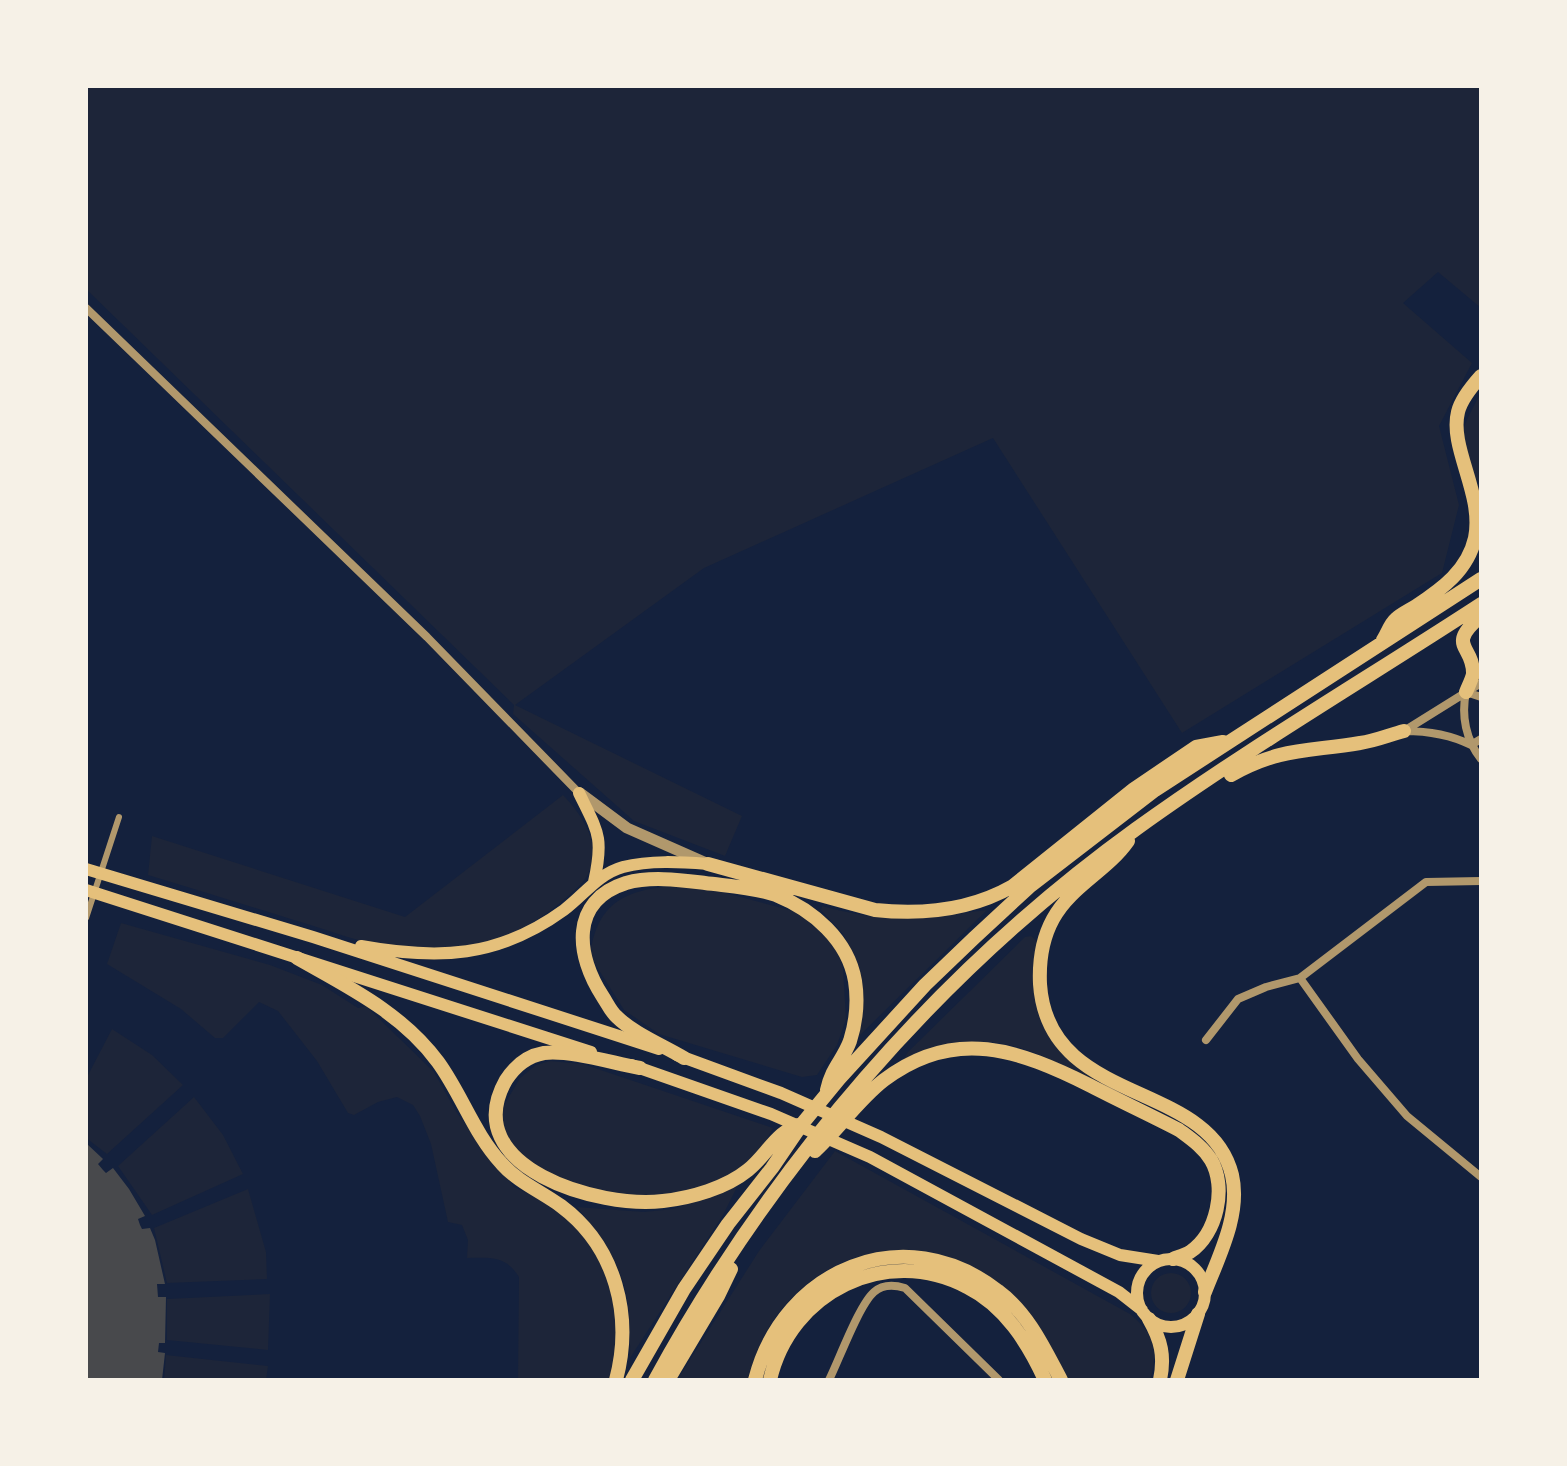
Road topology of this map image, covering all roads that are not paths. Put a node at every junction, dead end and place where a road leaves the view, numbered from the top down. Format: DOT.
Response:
graph roads {
  1 [pos="86,308"];
  2 [pos="1481,376"];
  3 [pos="1466,467"];
  4 [pos="1481,484"];
  5 [pos="1481,579"];
  6 [pos="1481,604"];
  7 [pos="1481,616"];
  8 [pos="1381,644"];
  9 [pos="1476,660"];
  10 [pos="1481,683"];
  11 [pos="1466,692"];
  12 [pos="1481,697"];
  13 [pos="1404,731"];
  14 [pos="1481,739"];
  15 [pos="1231,740"];
  16 [pos="1471,745"];
  17 [pos="1481,759"];
  18 [pos="579,793"];
  19 [pos="119,817"];
  20 [pos="1137,829"];
  21 [pos="708,864"];
  22 [pos="86,869"];
  23 [pos="1481,881"];
  24 [pos="594,882"];
  25 [pos="86,890"];
  26 [pos="86,918"];
  27 [pos="313,937"];
  28 [pos="297,958"];
  29 [pos="1300,978"];
  30 [pos="1206,1040"];
  31 [pos="684,1058"];
  32 [pos="640,1068"];
  33 [pos="835,1076"];
  34 [pos="867,1087"];
  35 [pos="765,1164"];
  36 [pos="1481,1177"];
  37 [pos="752,1223"];
  38 [pos="1166,1260"];
  39 [pos="1205,1292"];
  40 [pos="1146,1314"];
  41 [pos="1198,1314"];
  42 [pos="616,1380"];
  43 [pos="632,1380"];
  44 [pos="655,1380"];
  45 [pos="668,1380"];
  46 [pos="755,1380"];
  47 [pos="770,1380"];
  48 [pos="829,1380"];
  49 [pos="999,1380"];
  50 [pos="1045,1380"];
  51 [pos="1061,1380"];
  52 [pos="1160,1380"];
  53 [pos="1177,1380"];
  1 -- 18 [label="street"];
  2 -- 3 [label="highway"];
  3 -- 4 [label="highway"];
  3 -- 8 [label="highway"];
  5 -- 8 [label="highway"];
  6 -- 20 [label="highway"];
  7 -- 9 [label="highway"];
  8 -- 15 [label="highway"];
  9 -- 11 [label="highway"];
  10 -- 11 [label="street"];
  11 -- 12 [label="street"];
  11 -- 13 [label="street"];
  11 -- 16 [label="street"];
  13 -- 16 [label="street"];
  13 -- 20 [label="highway"];
  14 -- 16 [label="street"];
  15 -- 21 [label="highway"];
  15 -- 33 [label="highway"];
  16 -- 17 [label="street"];
  18 -- 21 [label="street"];
  18 -- 24 [label="main road"];
  19 -- 26 [label="street"];
  20 -- 34 [label="highway"];
  20 -- 39 [label="highway"];
  21 -- 24 [label="main road"];
  22 -- 27 [label="main road"];
  23 -- 29 [label="street"];
  24 -- 27 [label="main road"];
  25 -- 28 [label="main road"];
  27 -- 31 [label="main road"];
  28 -- 32 [label="main road"];
  28 -- 42 [label="highway"];
  29 -- 30 [label="street"];
  29 -- 36 [label="street"];
  31 -- 33 [label="highway"];
  31 -- 38 [label="main road"];
  32 -- 35 [label="highway"];
  32 -- 40 [label="main road"];
  33 -- 35 [label="highway"];
  34 -- 37 [label="highway"];
  34 -- 38 [label="highway"];
  35 -- 43 [label="highway"];
  37 -- 44 [label="highway"];
  37 -- 45 [label="highway"];
  38 -- 39 [label="main road"];
  38 -- 40 [label="main road"];
  39 -- 41 [label="main road"];
  40 -- 41 [label="main road"];
  40 -- 52 [label="highway"];
  41 -- 53 [label="highway"];
  46 -- 51 [label="highway"];
  47 -- 50 [label="highway"];
  48 -- 49 [label="street"];
}
